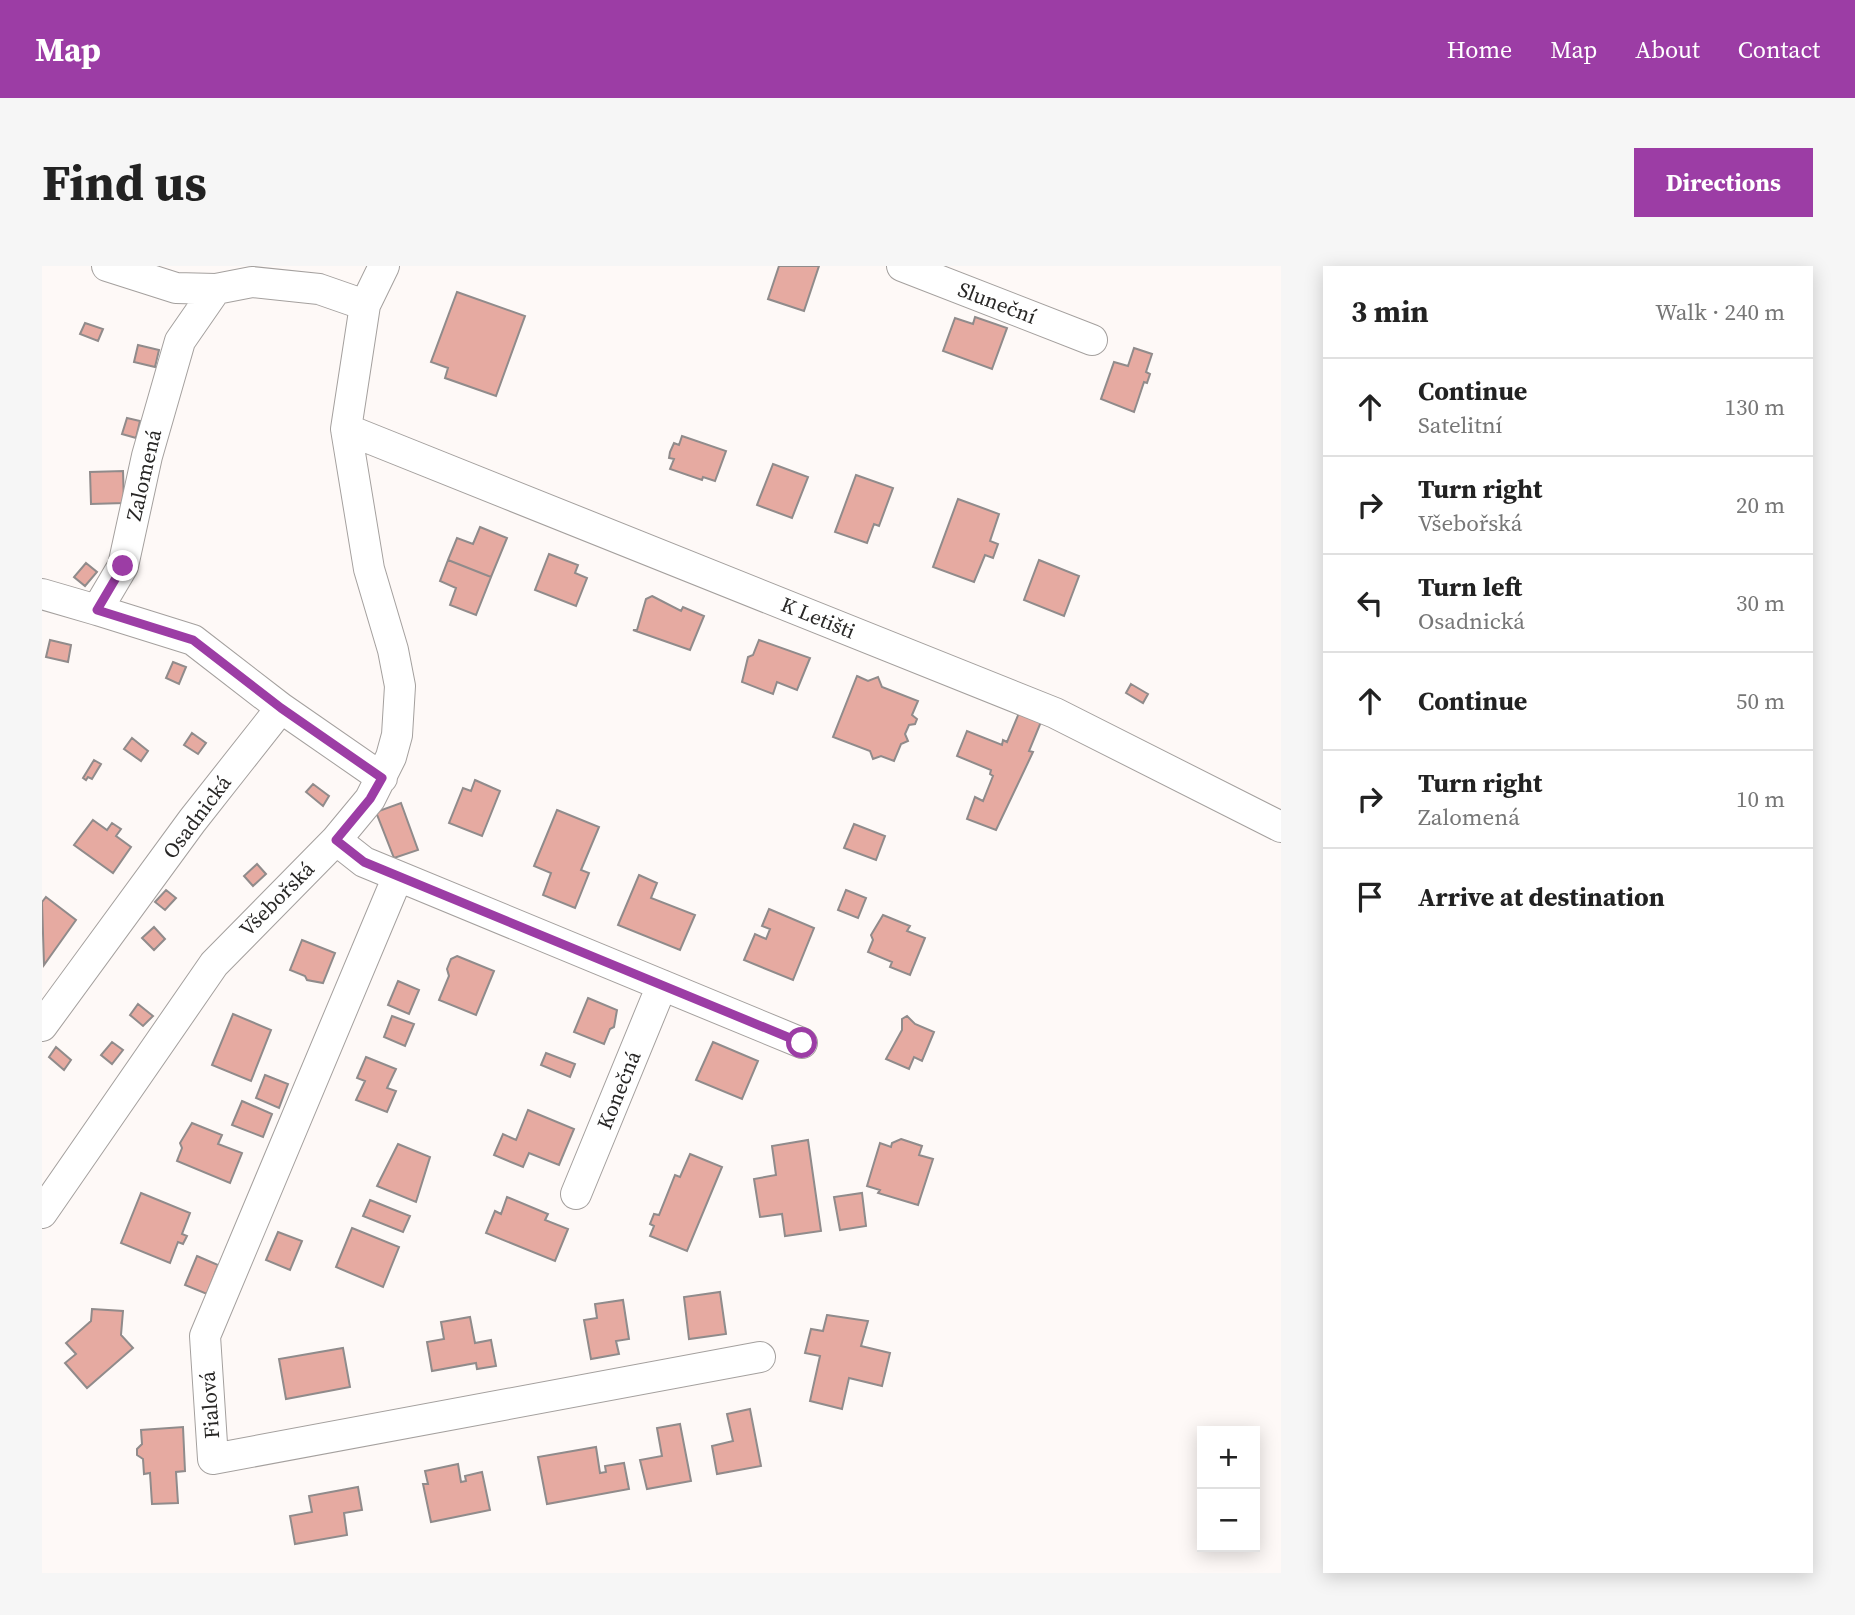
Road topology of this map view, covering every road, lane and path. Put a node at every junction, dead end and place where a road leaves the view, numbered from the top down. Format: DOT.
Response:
graph roads {
  1 [pos="107,266"];
  2 [pos="384,266"];
  3 [pos="902,266"];
  4 [pos="216,289"];
  5 [pos="365,305"];
  6 [pos="1092,340"];
  7 [pos="346,429"];
  8 [pos="42,594"];
  9 [pos="97,610"];
  10 [pos="281,708"];
  11 [pos="382,778"];
  12 [pos="1281,827"];
  13 [pos="336,840"];
  14 [pos="398,876"];
  15 [pos="662,985"];
  16 [pos="42,1026"];
  17 [pos="802,1043"];
  18 [pos="576,1194"];
  19 [pos="42,1213"];
  20 [pos="760,1357"];
  1 -- 4 [label="street"];
  2 -- 5 [label="street, Všebořská"];
  3 -- 6 [label="street, Sluneční"];
  4 -- 5 [label="street"];
  4 -- 9 [label="street, Zalomená"];
  5 -- 7 [label="street, Všebořská"];
  7 -- 11 [label="street, Všebořská"];
  7 -- 12 [label="street, K Letišti"];
  8 -- 9 [label="street"];
  9 -- 10 [label="street"];
  10 -- 11 [label="street"];
  10 -- 16 [label="street, Osadnická"];
  11 -- 13 [label="street, Všebořská"];
  13 -- 14 [label="street"];
  13 -- 19 [label="street, Všebořská"];
  14 -- 15 [label="street"];
  14 -- 20 [label="street, Fialová"];
  15 -- 17 [label="street"];
  15 -- 18 [label="street, Konečná"];
}
